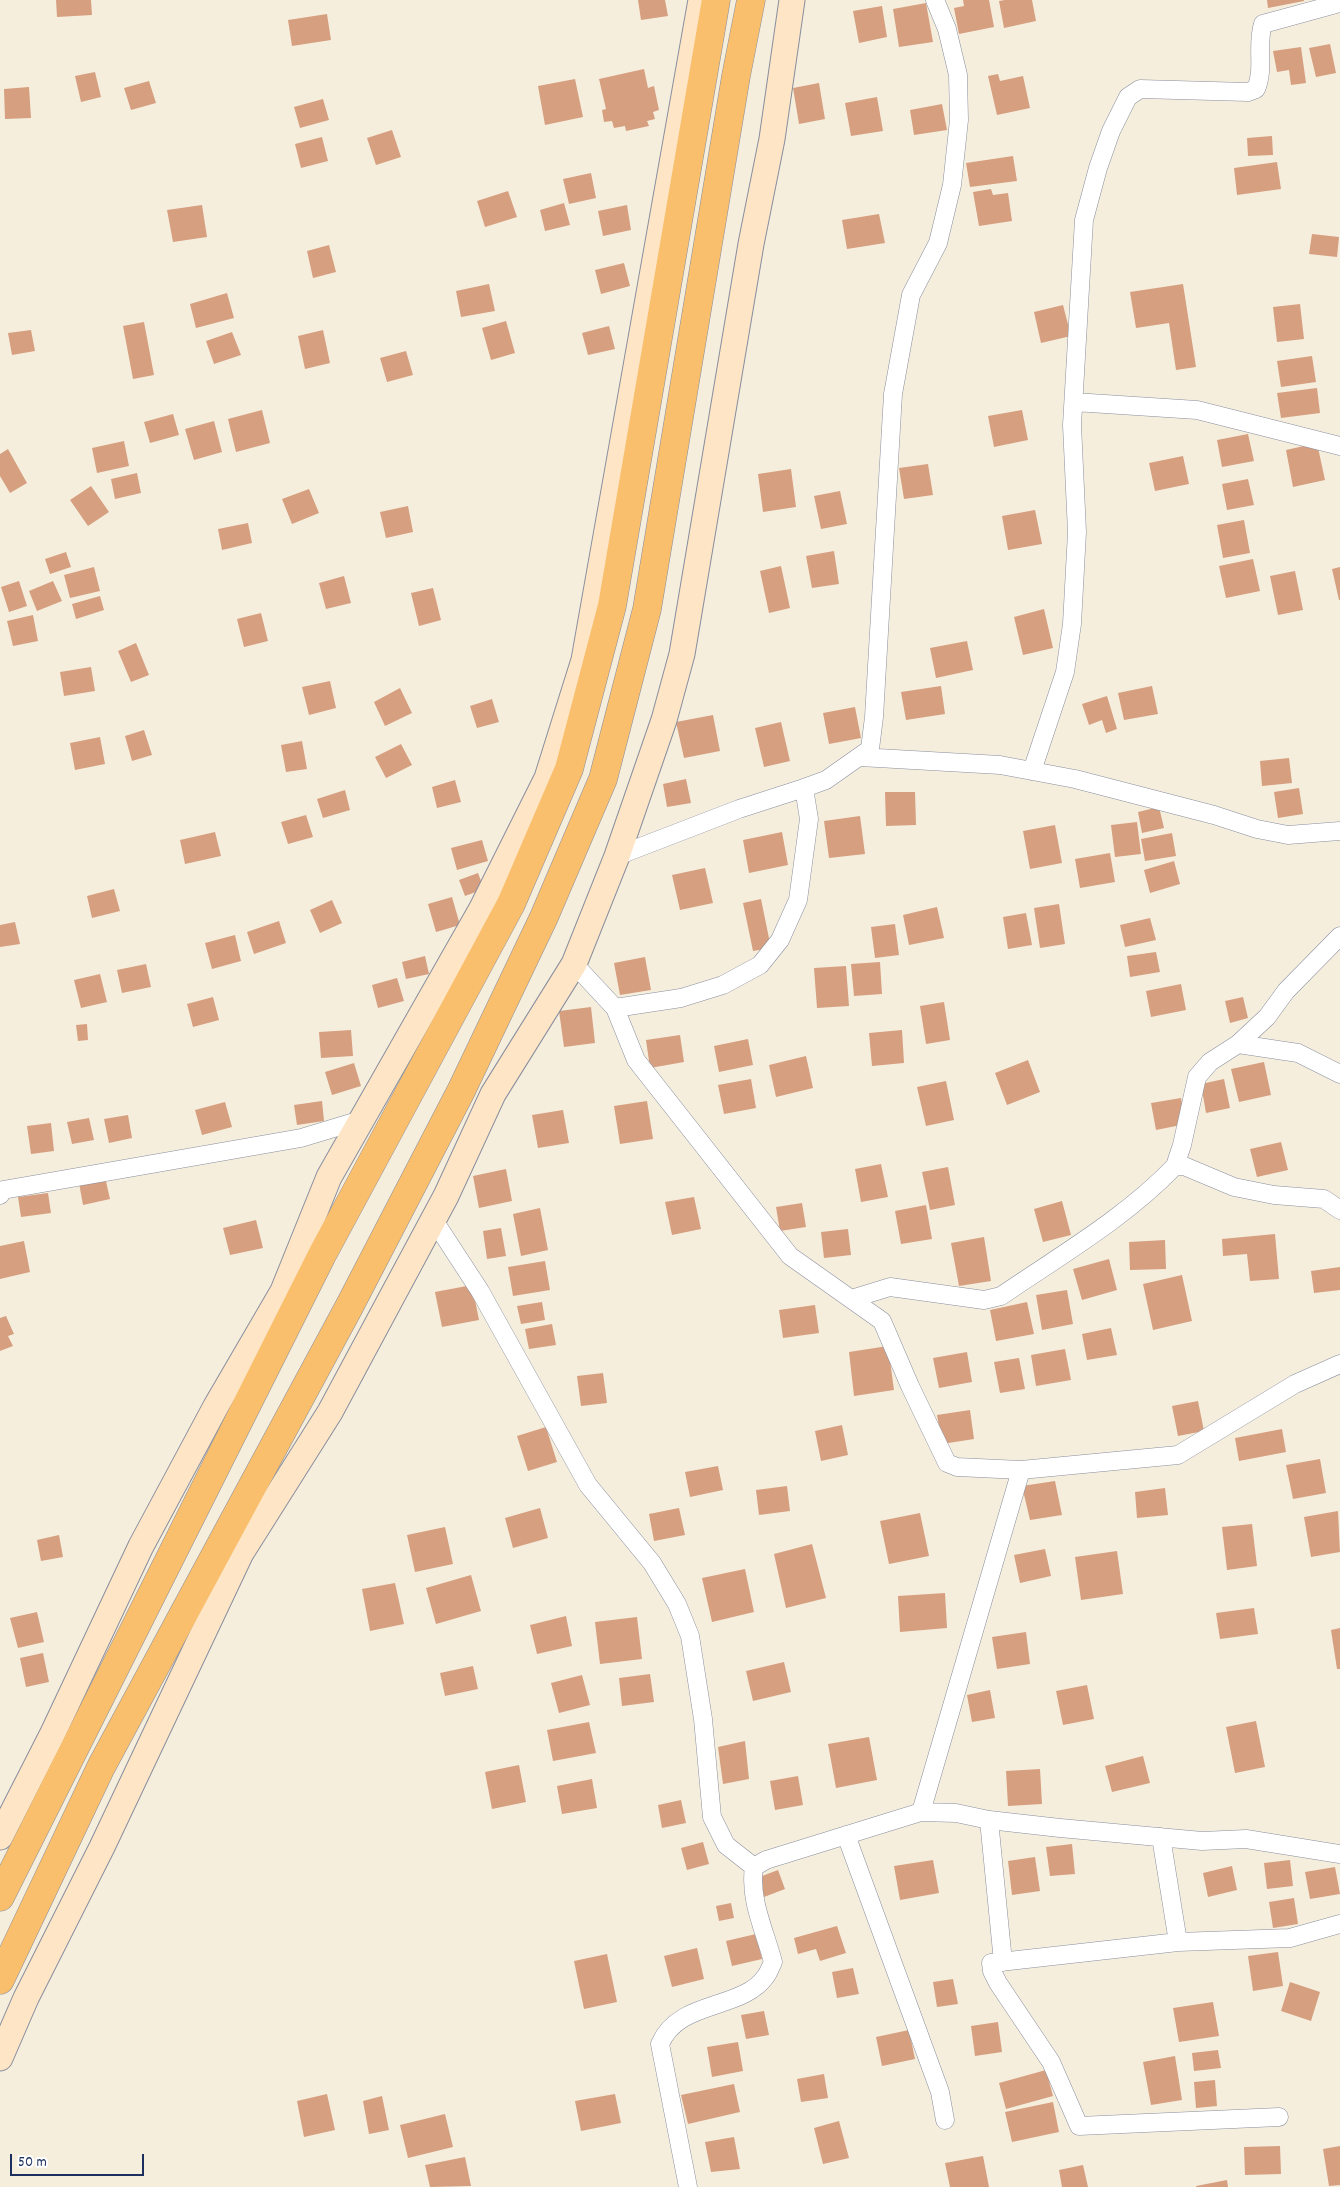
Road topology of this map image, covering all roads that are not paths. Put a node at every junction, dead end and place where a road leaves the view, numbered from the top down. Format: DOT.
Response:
graph roads {
  1 [pos="701,0"];
  2 [pos="716,0"];
  3 [pos="751,0"];
  4 [pos="792,0"];
  5 [pos="935,0"];
  6 [pos="1340,3"];
  7 [pos="1074,402"];
  8 [pos="1340,446"];
  9 [pos="860,757"];
  10 [pos="1032,771"];
  11 [pos="804,788"];
  12 [pos="1340,831"];
  13 [pos="617,856"];
  14 [pos="1340,936"];
  15 [pos="1333,950"];
  16 [pos="574,964"];
  17 [pos="616,1008"];
  18 [pos="1238,1044"];
  19 [pos="1340,1074"];
  20 [pos="364,1119"];
  21 [pos="1175,1166"];
  22 [pos="0,1195"];
  23 [pos="1340,1210"];
  24 [pos="433,1219"];
  25 [pos="851,1299"];
  26 [pos="1340,1364"];
  27 [pos="1021,1470"];
  28 [pos="921,1812"];
  29 [pos="989,1820"];
  30 [pos="846,1835"];
  31 [pos="1161,1836"];
  32 [pos="0,1837"];
  33 [pos="1340,1854"];
  34 [pos="754,1867"];
  35 [pos="0,1896"];
  36 [pos="1340,1924"];
  37 [pos="1178,1942"];
  38 [pos="1003,1962"];
  39 [pos="0,1980"];
  40 [pos="0,2058"];
  41 [pos="1279,2117"];
  42 [pos="945,2120"];
  43 [pos="688,2187"];
  1 -- 20 [label="street"];
  2 -- 35 [label="highway"];
  3 -- 39 [label="highway"];
  4 -- 13 [label="street"];
  5 -- 9 [label="street"];
  6 -- 7 [label="street"];
  7 -- 8 [label="street"];
  7 -- 10 [label="street"];
  9 -- 10 [label="street"];
  9 -- 11 [label="street"];
  10 -- 12 [label="street"];
  11 -- 13 [label="street"];
  11 -- 17 [label="street"];
  13 -- 16 [label="street"];
  14 -- 15 [label="street"];
  15 -- 18 [label="street"];
  16 -- 17 [label="street"];
  16 -- 24 [label="street"];
  17 -- 25 [label="street"];
  18 -- 19 [label="street"];
  18 -- 21 [label="street"];
  20 -- 22 [label="street"];
  20 -- 32 [label="street"];
  21 -- 23 [label="street"];
  21 -- 25 [label="street"];
  24 -- 34 [label="street"];
  24 -- 40 [label="street"];
  25 -- 27 [label="street"];
  26 -- 27 [label="street"];
  27 -- 28 [label="street"];
  28 -- 29 [label="street"];
  28 -- 30 [label="street"];
  29 -- 31 [label="street"];
  29 -- 38 [label="street"];
  30 -- 34 [label="street"];
  30 -- 42 [label="street"];
  31 -- 33 [label="street"];
  31 -- 37 [label="street"];
  34 -- 43 [label="street"];
  36 -- 37 [label="street"];
  37 -- 38 [label="street"];
  38 -- 41 [label="street"];
}
